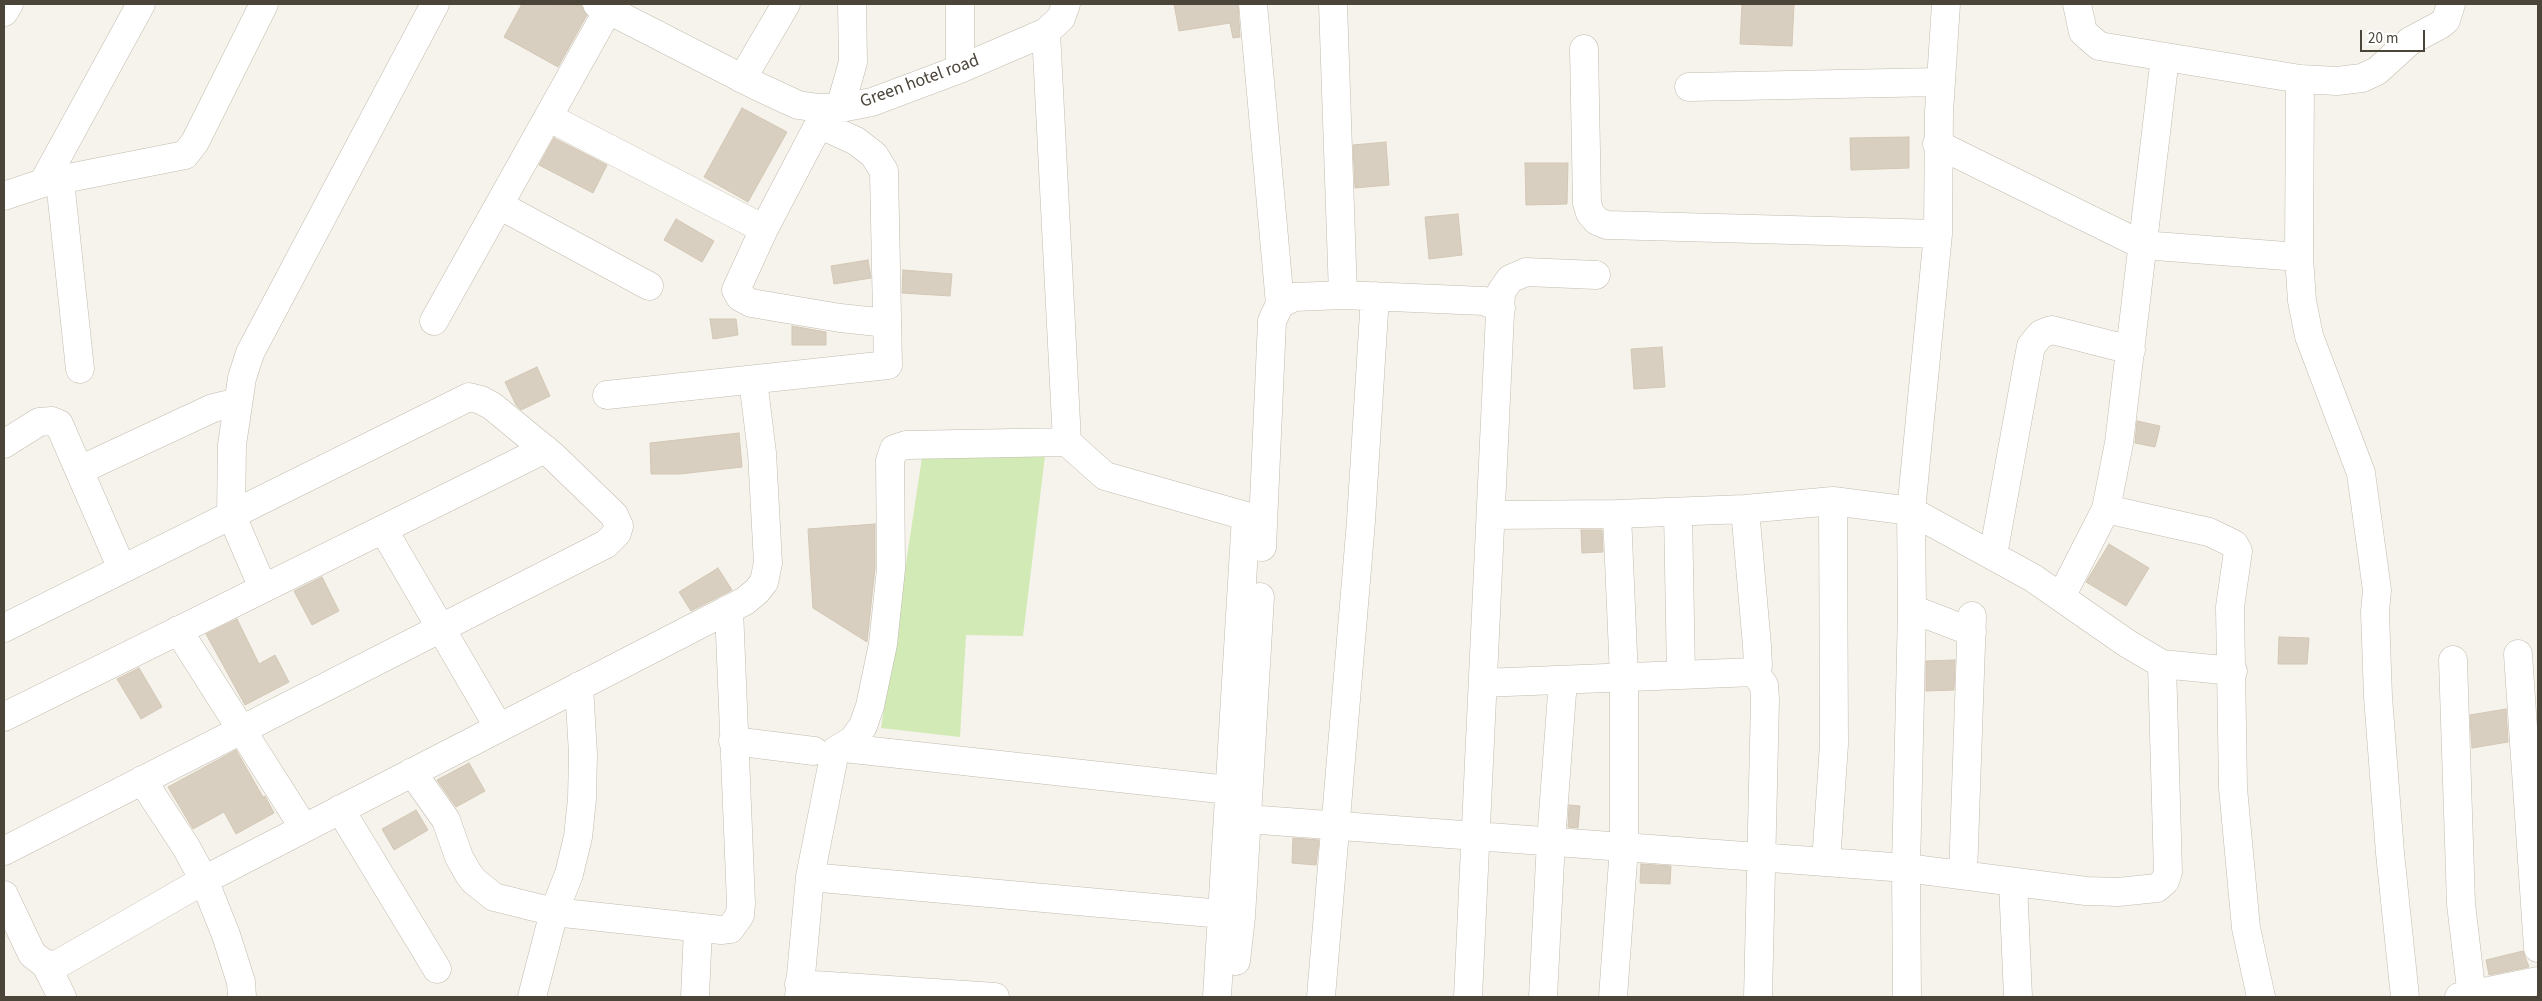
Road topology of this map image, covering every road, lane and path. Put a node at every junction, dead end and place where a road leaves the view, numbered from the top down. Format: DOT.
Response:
graph roads {
  1 [pos="8,4"];
  2 [pos="141,4"];
  3 [pos="264,4"];
  4 [pos="435,4"];
  5 [pos="786,4"];
  6 [pos="852,4"];
  7 [pos="960,4"];
  8 [pos="1066,4"];
  9 [pos="1253,4"];
  10 [pos="1333,4"];
  11 [pos="1946,4"];
  12 [pos="2077,4"];
  13 [pos="2451,4"];
  14 [pos="602,7"];
  15 [pos="4,12"];
  16 [pos="1046,32"];
  17 [pos="1584,48"];
  18 [pos="2165,57"];
  19 [pos="960,69"];
  20 [pos="742,79"];
  21 [pos="2300,79"];
  22 [pos="1940,82"];
  23 [pos="1689,87"];
  24 [pos="826,113"];
  25 [pos="548,116"];
  26 [pos="1938,144"];
  27 [pos="52,182"];
  28 [pos="4,196"];
  29 [pos="499,205"];
  30 [pos="764,229"];
  31 [pos="1938,234"];
  32 [pos="2142,245"];
  33 [pos="2299,257"];
  34 [pos="1596,275"];
  35 [pos="649,286"];
  36 [pos="1343,295"];
  37 [pos="1375,296"];
  38 [pos="1280,304"];
  39 [pos="1501,308"];
  40 [pos="434,321"];
  41 [pos="887,323"];
  42 [pos="2131,350"];
  43 [pos="80,369"];
  44 [pos="753,380"];
  45 [pos="607,395"];
  46 [pos="238,402"];
  47 [pos="1067,442"];
  48 [pos="4,444"];
  49 [pos="544,449"];
  50 [pos="80,470"];
  51 [pos="1833,500"];
  52 [pos="1745,509"];
  53 [pos="2106,509"];
  54 [pos="1911,511"];
  55 [pos="1678,512"];
  56 [pos="231,514"];
  57 [pos="1617,514"];
  58 [pos="1491,515"];
  59 [pos="384,529"];
  60 [pos="1993,555"];
  61 [pos="122,569"];
  62 [pos="264,588"];
  63 [pos="2060,597"];
  64 [pos="729,609"];
  65 [pos="1912,609"];
  66 [pos="440,627"];
  67 [pos="4,628"];
  68 [pos="178,630"];
  69 [pos="2518,654"];
  70 [pos="2453,660"];
  71 [pos="2162,664"];
  72 [pos="2233,671"];
  73 [pos="1754,672"];
  74 [pos="1681,675"];
  75 [pos="1624,677"];
  76 [pos="1564,680"];
  77 [pos="1483,683"];
  78 [pos="579,686"];
  79 [pos="4,717"];
  80 [pos="499,728"];
  81 [pos="241,730"];
  82 [pos="733,741"];
  83 [pos="844,748"];
  84 [pos="814,751"];
  85 [pos="412,772"];
  86 [pos="142,780"];
  87 [pos="1229,790"];
  88 [pos="340,810"];
  89 [pos="1247,819"];
  90 [pos="1336,825"];
  91 [pos="304,828"];
  92 [pos="1476,836"];
  93 [pos="1551,841"];
  94 [pos="1624,847"];
  95 [pos="4,851"];
  96 [pos="1759,857"];
  97 [pos="1826,862"];
  98 [pos="1906,868"];
  99 [pos="1963,875"];
  100 [pos="810,876"];
  101 [pos="204,880"];
  102 [pos="2013,882"];
  103 [pos="4,895"];
  104 [pos="554,912"];
  105 [pos="1222,914"];
  106 [pos="698,928"];
  107 [pos="2538,948"];
  108 [pos="46,964"];
  109 [pos="437,969"];
  110 [pos="2532,988"];
  111 [pos="799,991"];
  112 [pos="62,997"];
  113 [pos="242,997"];
  114 [pos="532,997"];
  115 [pos="695,997"];
  116 [pos="995,997"];
  117 [pos="1217,997"];
  118 [pos="1231,997"];
  119 [pos="1321,997"];
  120 [pos="1468,997"];
  121 [pos="1543,997"];
  122 [pos="1613,997"];
  123 [pos="1758,997"];
  124 [pos="1907,997"];
  125 [pos="2018,997"];
  126 [pos="2261,997"];
  127 [pos="2405,997"];
  128 [pos="2467,997"];
  1 -- 15 [label="street"];
  2 -- 27 [label="street"];
  3 -- 27 [label="street"];
  4 -- 46 [label="street"];
  5 -- 20 [label="street"];
  6 -- 24 [label="street"];
  7 -- 19 [label="street"];
  8 -- 16 [label="street, Green hotel road"];
  9 -- 38 [label="street"];
  10 -- 36 [label="street"];
  11 -- 22 [label="street"];
  12 -- 18 [label="street"];
  13 -- 21 [label="street"];
  14 -- 20 [label="street, Green hotel road"];
  14 -- 25 [label="street"];
  16 -- 19 [label="street, Green hotel road"];
  16 -- 47 [label="street"];
  17 -- 31 [label="street"];
  18 -- 21 [label="street"];
  18 -- 32 [label="street"];
  19 -- 24 [label="street, Green hotel road"];
  20 -- 24 [label="street, Green hotel road"];
  21 -- 33 [label="street"];
  22 -- 23 [label="street"];
  22 -- 26 [label="street"];
  24 -- 30 [label="street"];
  24 -- 41 [label="street"];
  25 -- 29 [label="street"];
  25 -- 30 [label="street"];
  26 -- 31 [label="street"];
  26 -- 32 [label="street"];
  27 -- 28 [label="street"];
  27 -- 43 [label="street"];
  29 -- 35 [label="street"];
  29 -- 40 [label="street"];
  30 -- 41 [label="street"];
  31 -- 54 [label="street"];
  32 -- 33 [label="street"];
  32 -- 42 [label="street"];
  33 -- 127 [label="street"];
  34 -- 39 [label="street"];
  36 -- 37 [label="street"];
  36 -- 38 [label="street"];
  37 -- 39 [label="street"];
  37 -- 90 [label="street"];
  38 -- 89 [label="street"];
  39 -- 58 [label="street"];
  41 -- 44 [label="street"];
  42 -- 53 [label="street"];
  42 -- 60 [label="street"];
  44 -- 45 [label="street"];
  44 -- 64 [label="street"];
  46 -- 50 [label="street"];
  46 -- 56 [label="street"];
  47 -- 83 [label="street"];
  47 -- 87 [label="street"];
  48 -- 50 [label="street"];
  49 -- 56 [label="street"];
  49 -- 59 [label="street"];
  49 -- 66 [label="street"];
  50 -- 61 [label="street"];
  51 -- 52 [label="street"];
  51 -- 54 [label="street"];
  51 -- 97 [label="street"];
  52 -- 55 [label="street"];
  52 -- 73 [label="street"];
  53 -- 63 [label="street"];
  53 -- 72 [label="street"];
  54 -- 60 [label="street"];
  54 -- 65 [label="street"];
  55 -- 57 [label="street"];
  55 -- 74 [label="street"];
  56 -- 61 [label="street"];
  56 -- 62 [label="street"];
  57 -- 58 [label="street"];
  57 -- 75 [label="street"];
  58 -- 77 [label="street"];
  59 -- 62 [label="street"];
  59 -- 66 [label="street"];
  60 -- 63 [label="street"];
  61 -- 67 [label="street"];
  62 -- 68 [label="street"];
  63 -- 71 [label="street"];
  64 -- 78 [label="street"];
  64 -- 82 [label="street"];
  65 -- 98 [label="street"];
  65 -- 99 [label="street"];
  66 -- 80 [label="street"];
  66 -- 81 [label="street"];
  68 -- 79 [label="street"];
  68 -- 81 [label="street"];
  69 -- 107 [label="street"];
  70 -- 128 [label="street"];
  71 -- 72 [label="street"];
  71 -- 102 [label="street"];
  72 -- 126 [label="street"];
  73 -- 74 [label="street"];
  73 -- 96 [label="street"];
  74 -- 75 [label="street"];
  75 -- 76 [label="street"];
  75 -- 94 [label="street"];
  76 -- 77 [label="street"];
  76 -- 93 [label="street"];
  77 -- 92 [label="street"];
  78 -- 80 [label="street"];
  78 -- 104 [label="street"];
  80 -- 85 [label="street"];
  81 -- 86 [label="street"];
  81 -- 91 [label="street"];
  82 -- 84 [label="street"];
  82 -- 106 [label="street"];
  83 -- 87 [label="street"];
  83 -- 100 [label="street"];
  85 -- 88 [label="street"];
  85 -- 104 [label="street"];
  86 -- 95 [label="street"];
  86 -- 101 [label="street"];
  87 -- 105 [label="street"];
  88 -- 91 [label="street"];
  88 -- 109 [label="street"];
  89 -- 90 [label="street"];
  89 -- 118 [label="street"];
  90 -- 92 [label="street"];
  90 -- 119 [label="street"];
  91 -- 101 [label="street"];
  92 -- 93 [label="street"];
  92 -- 120 [label="street"];
  93 -- 94 [label="street"];
  93 -- 121 [label="street"];
  94 -- 96 [label="street"];
  94 -- 122 [label="street"];
  96 -- 97 [label="street"];
  96 -- 123 [label="street"];
  97 -- 98 [label="street"];
  98 -- 99 [label="street"];
  98 -- 124 [label="street"];
  99 -- 102 [label="street"];
  100 -- 105 [label="street"];
  100 -- 111 [label="street"];
  101 -- 108 [label="street"];
  101 -- 113 [label="street"];
  102 -- 125 [label="street"];
  103 -- 108 [label="street"];
  104 -- 106 [label="street"];
  104 -- 114 [label="street"];
  105 -- 117 [label="street"];
  106 -- 115 [label="street"];
  108 -- 112 [label="street"];
  110 -- 128 [label="street"];
  111 -- 116 [label="street"];
}
